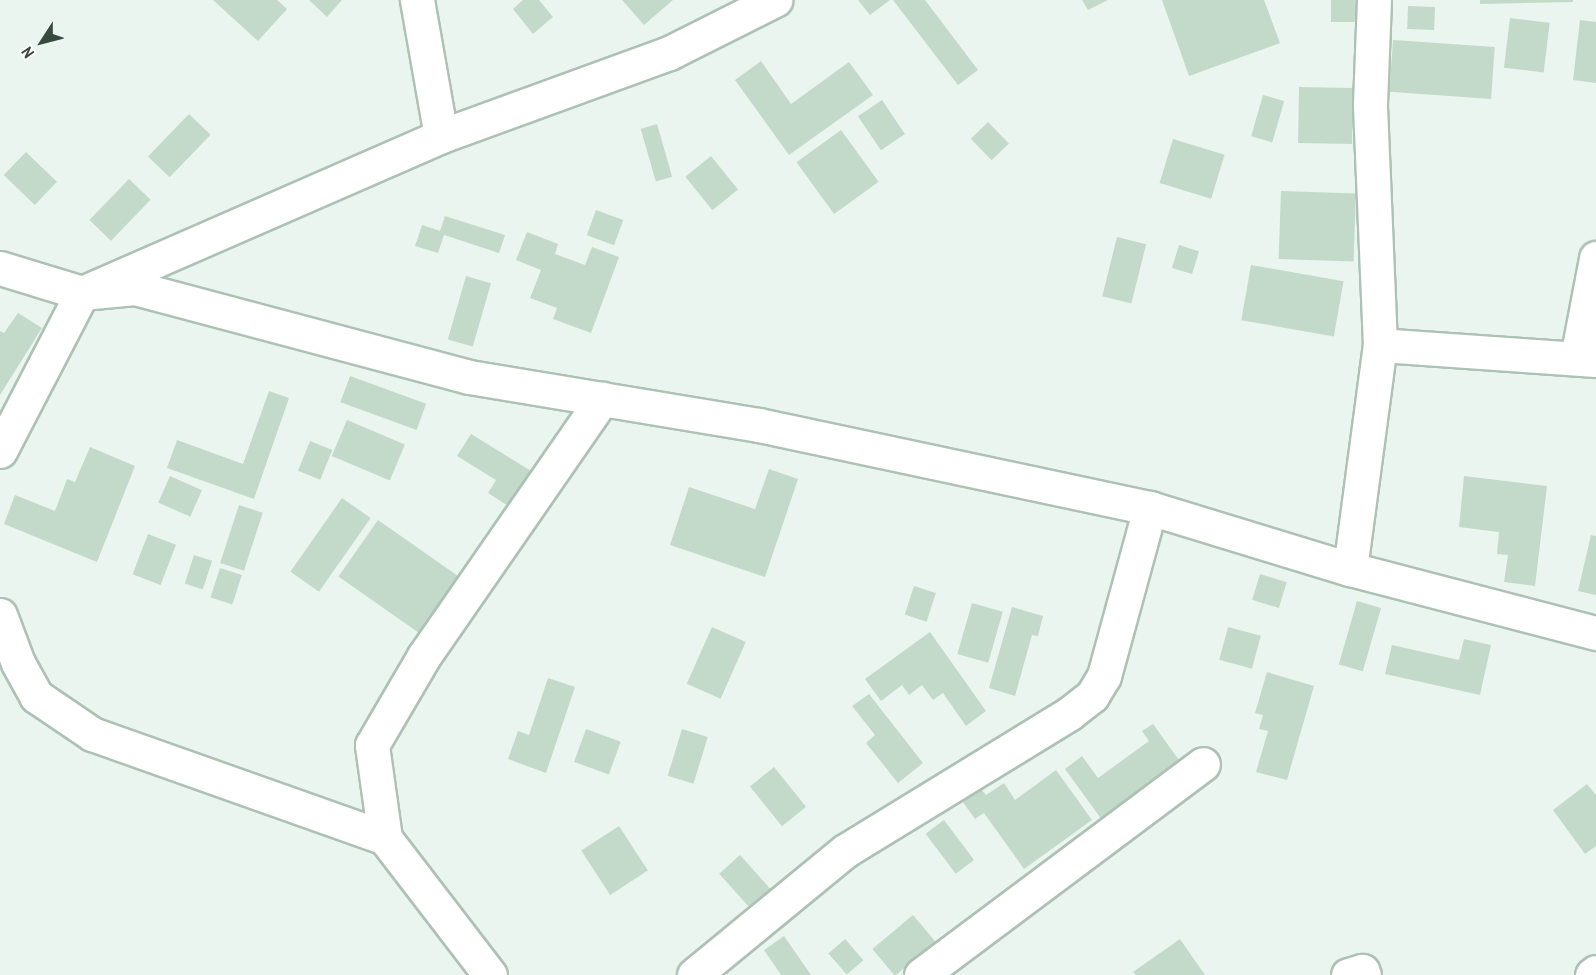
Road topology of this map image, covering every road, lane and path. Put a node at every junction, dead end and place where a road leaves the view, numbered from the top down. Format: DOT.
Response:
graph roads {
  1 [pos="417,0"];
  2 [pos="775,0"];
  3 [pos="1374,0"];
  4 [pos="441,136"];
  5 [pos="1596,258"];
  6 [pos="0,268"];
  7 [pos="82,293"];
  8 [pos="1380,345"];
  9 [pos="1587,359"];
  10 [pos="602,399"];
  11 [pos="0,451"];
  12 [pos="1150,508"];
  13 [pos="1350,569"];
  14 [pos="0,615"];
  15 [pos="1596,633"];
  16 [pos="1203,764"];
  17 [pos="385,838"];
  18 [pos="490,975"];
  19 [pos="694,975"];
  20 [pos="921,975"];
  21 [pos="1348,975"];
  22 [pos="1364,975"];
  1 -- 4 [label="street"];
  2 -- 4 [label="street"];
  3 -- 8 [label="street"];
  4 -- 7 [label="street"];
  5 -- 9 [label="street"];
  6 -- 7 [label="street"];
  7 -- 10 [label="street"];
  7 -- 11 [label="street"];
  8 -- 9 [label="street"];
  8 -- 13 [label="street"];
  10 -- 12 [label="street"];
  10 -- 17 [label="street"];
  12 -- 13 [label="street"];
  12 -- 19 [label="street"];
  13 -- 15 [label="street"];
  14 -- 17 [label="street"];
  16 -- 20 [label="street"];
  17 -- 18 [label="street"];
  21 -- 22 [label="street"];
}
